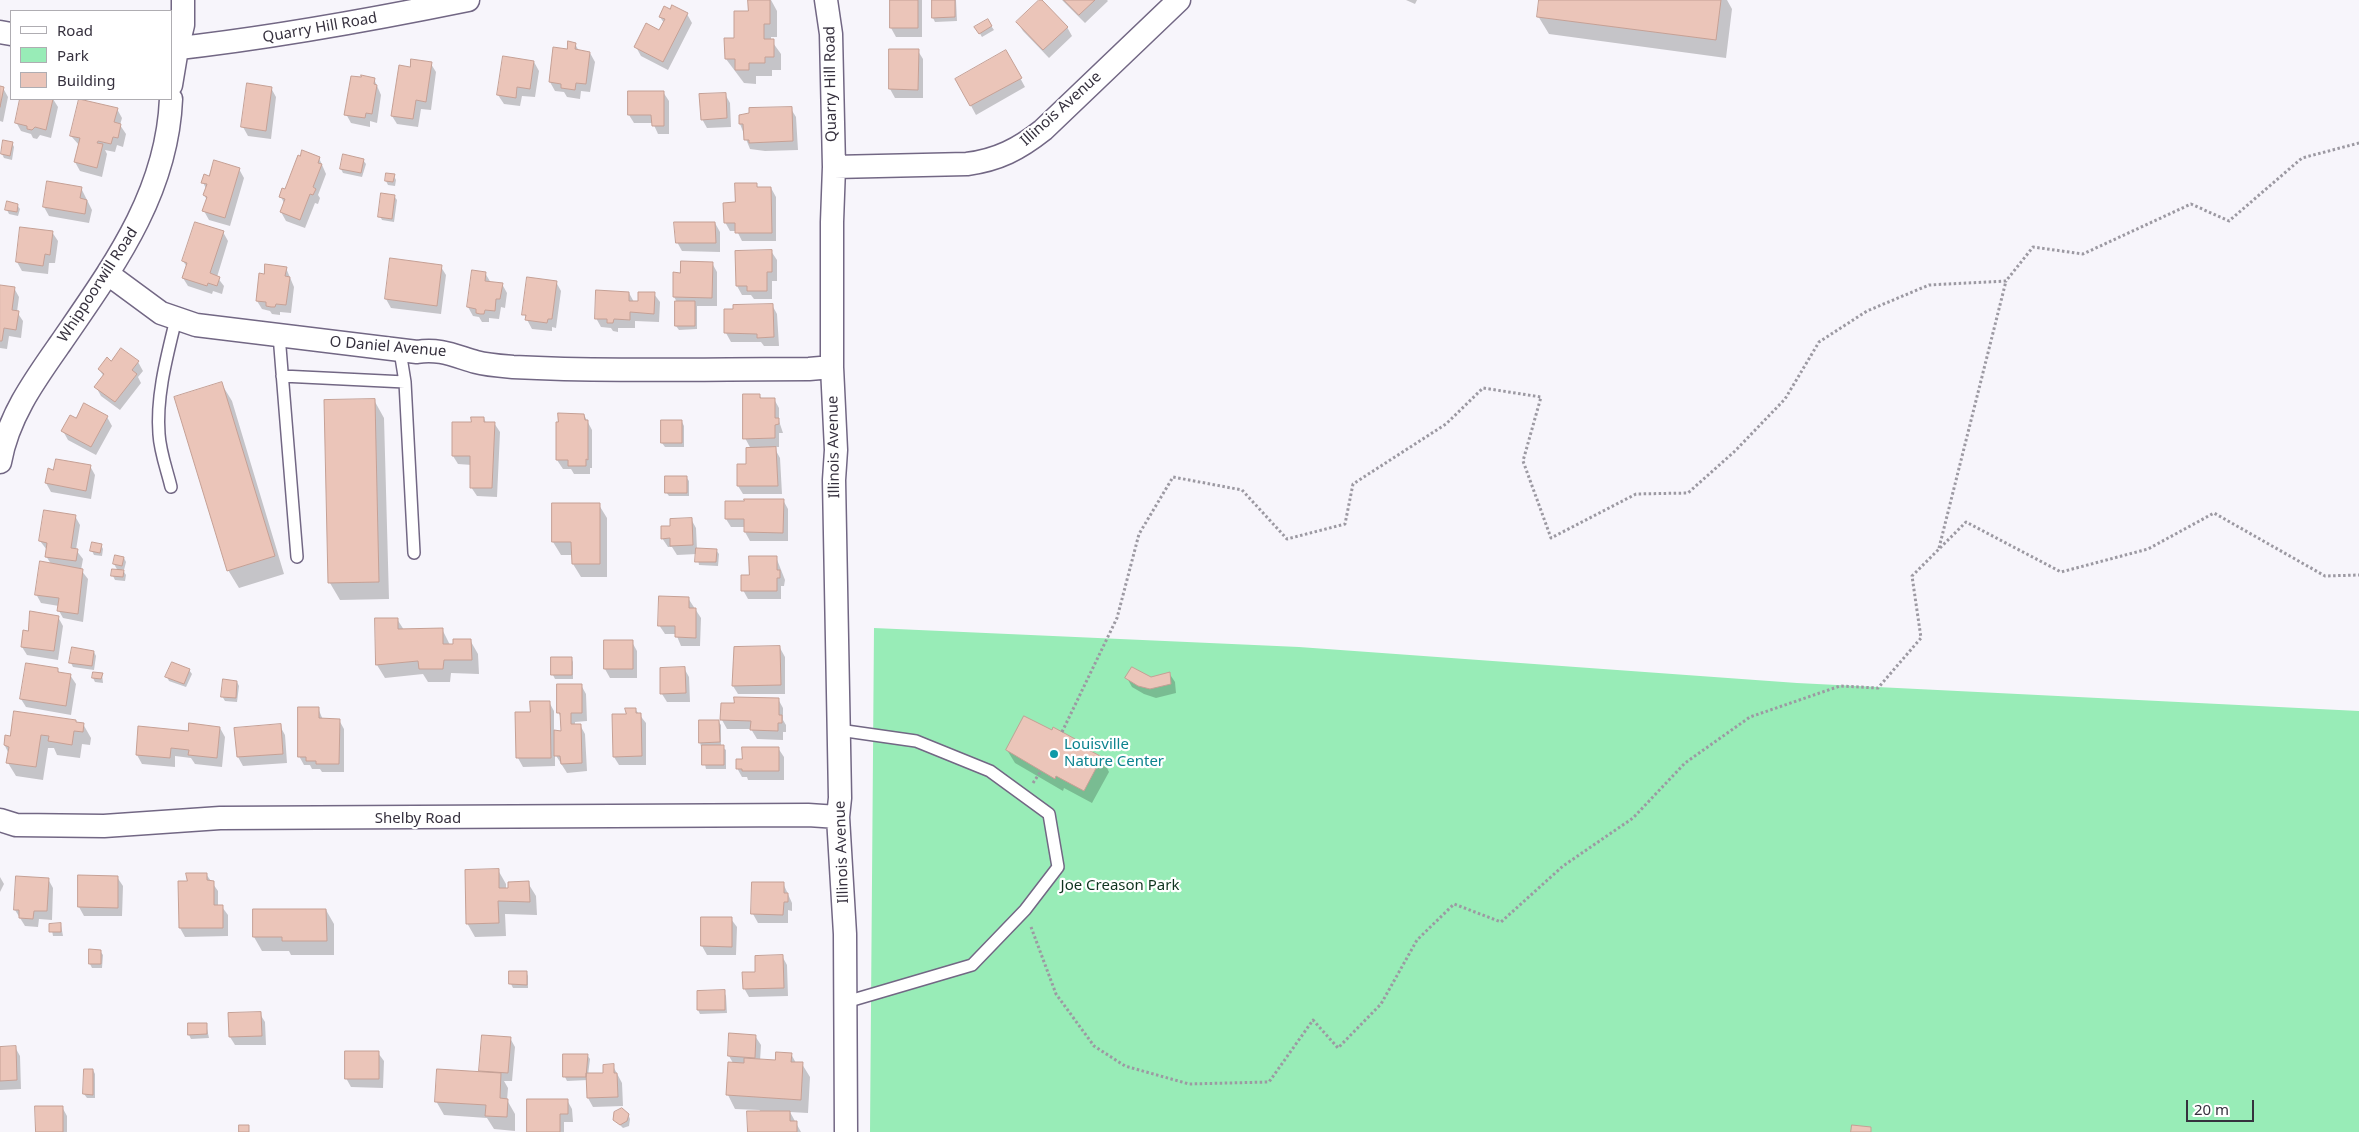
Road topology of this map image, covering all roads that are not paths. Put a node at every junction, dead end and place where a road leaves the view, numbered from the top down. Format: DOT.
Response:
graph roads {
  1 [pos="184,0"];
  2 [pos="468,0"];
  3 [pos="826,0"];
  4 [pos="1179,0"];
  5 [pos="174,49"];
  6 [pos="172,73"];
  7 [pos="171,100"];
  8 [pos="834,167"];
  9 [pos="108,274"];
  10 [pos="176,319"];
  11 [pos="279,335"];
  12 [pos="400,350"];
  13 [pos="832,367"];
  14 [pos="282,376"];
  15 [pos="405,382"];
  16 [pos="0,462"];
  17 [pos="171,487"];
  18 [pos="414,553"];
  19 [pos="297,557"];
  20 [pos="839,730"];
  21 [pos="838,817"];
  22 [pos="0,820"];
  23 [pos="846,1002"];
  24 [pos="846,1132"];
  1 -- 5 [label="street"];
  2 -- 5 [label="street, Quarry Hill Road"];
  3 -- 8 [label="street, Quarry Hill Road"];
  4 -- 8 [label="street, Illinois Avenue"];
  5 -- 6 [label="street"];
  7 -- 9 [label="street, Whippoorwill Road"];
  8 -- 13 [label="street, Illinois Avenue"];
  9 -- 10 [label="street, O Daniel Avenue"];
  9 -- 16 [label="street, Whippoorwill Road"];
  10 -- 11 [label="street, O Daniel Avenue"];
  10 -- 17 [label="lane"];
  11 -- 12 [label="street, O Daniel Avenue"];
  11 -- 14 [label="lane"];
  12 -- 13 [label="street, O Daniel Avenue"];
  12 -- 15 [label="lane"];
  13 -- 20 [label="street, Illinois Avenue"];
  14 -- 15 [label="lane"];
  14 -- 19 [label="lane"];
  15 -- 18 [label="lane"];
  20 -- 21 [label="street, Illinois Avenue"];
  20 -- 23 [label="lane"];
  21 -- 22 [label="street, Shelby Road"];
  21 -- 23 [label="street, Illinois Avenue"];
  23 -- 24 [label="street, Illinois Avenue"];
}
